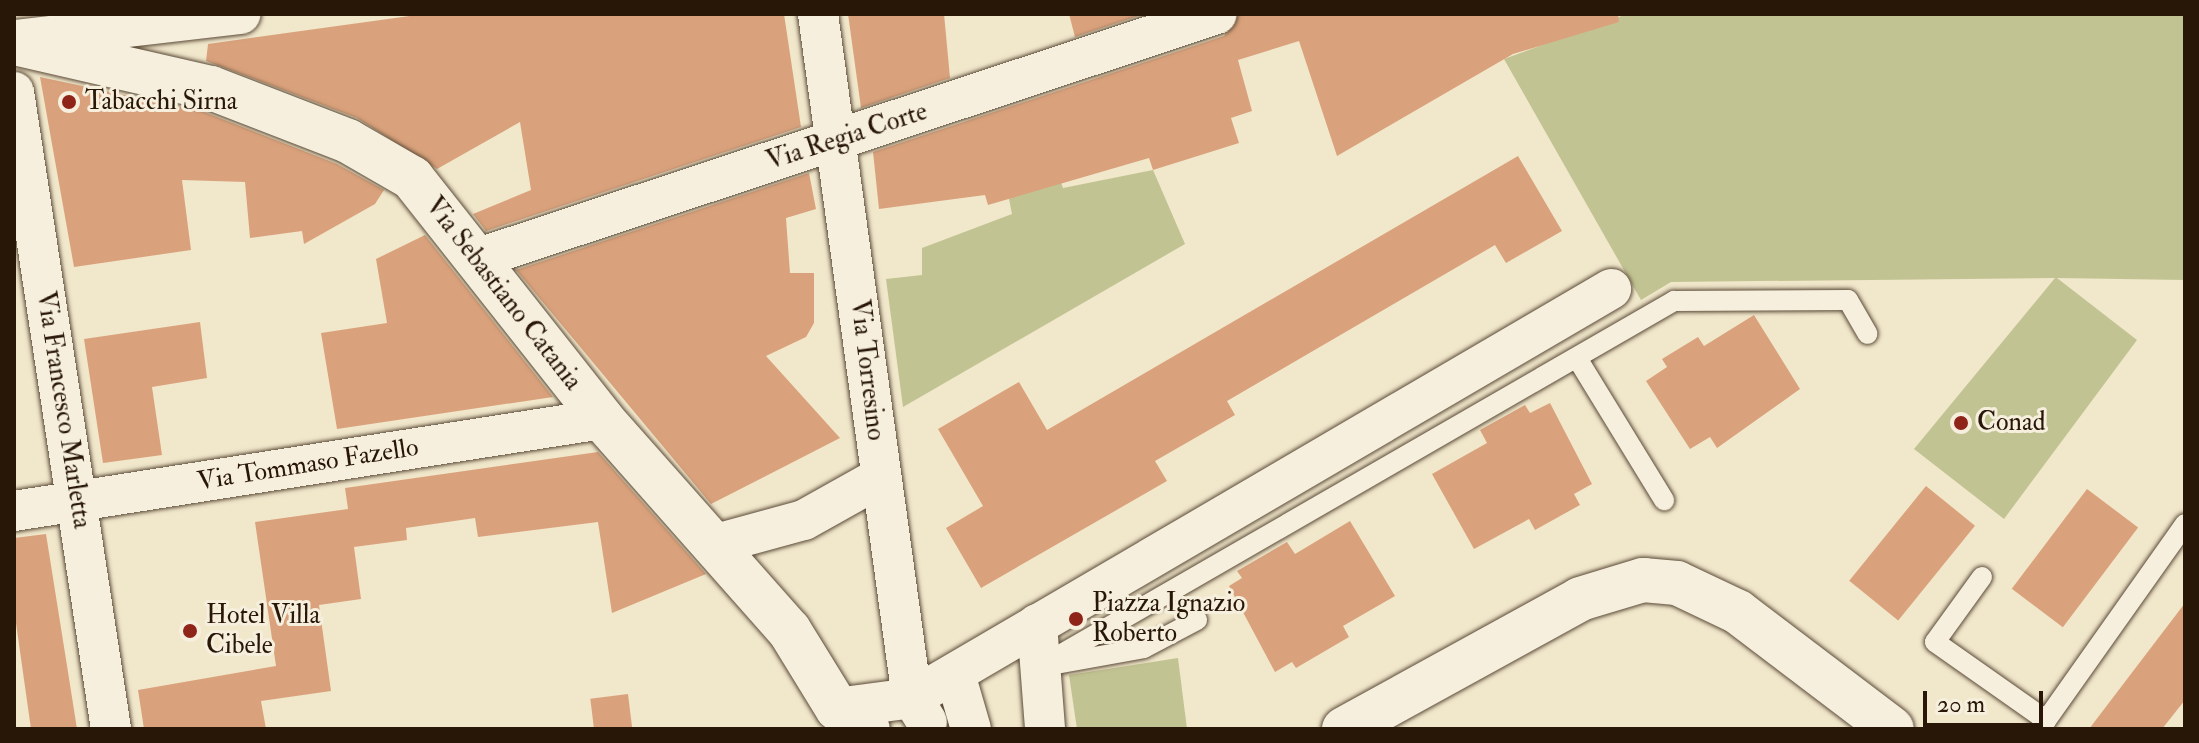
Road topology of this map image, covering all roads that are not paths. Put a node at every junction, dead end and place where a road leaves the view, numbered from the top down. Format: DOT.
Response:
graph roads {
  1 [pos="241,14"];
  2 [pos="818,14"];
  3 [pos="1217,14"];
  4 [pos="58,33"];
  5 [pos="14,41"];
  6 [pos="14,92"];
  7 [pos="837,140"];
  8 [pos="476,259"];
  9 [pos="1611,289"];
  10 [pos="1868,334"];
  11 [pos="1577,358"];
  12 [pos="602,419"];
  13 [pos="881,477"];
  14 [pos="1664,500"];
  15 [pos="77,501"];
  16 [pos="14,511"];
  17 [pos="2185,524"];
  18 [pos="716,544"];
  19 [pos="1982,577"];
  20 [pos="1197,620"];
  21 [pos="1037,624"];
  22 [pos="1041,666"];
  23 [pos="955,674"];
  24 [pos="853,718"];
  25 [pos="922,720"];
  26 [pos="2043,725"];
  27 [pos="111,729"];
  28 [pos="971,729"];
  29 [pos="1045,729"];
  30 [pos="1344,729"];
  31 [pos="1892,729"];
  1 -- 4 [label="street"];
  2 -- 7 [label="street, Via Torresino"];
  3 -- 7 [label="street, Via Regia Corte"];
  4 -- 5 [label="street, Via Sebastiano Catania"];
  4 -- 8 [label="street, Via Sebastiano Catania"];
  6 -- 15 [label="street, Via Francesco Marletta"];
  7 -- 8 [label="street, Via Regia Corte"];
  7 -- 13 [label="street, Via Torresino"];
  8 -- 12 [label="street, Via Sebastiano Catania"];
  9 -- 21 [label="street"];
  10 -- 11 [label="lane"];
  11 -- 14 [label="lane"];
  11 -- 22 [label="lane"];
  12 -- 15 [label="street, Via Tommaso Fazello"];
  12 -- 18 [label="street, Via Sebastiano Catania"];
  13 -- 18 [label="street"];
  13 -- 25 [label="street, Via Torresino"];
  15 -- 16 [label="street, Via Tommaso Fazello"];
  15 -- 27 [label="street, Via Francesco Marletta"];
  17 -- 26 [label="lane"];
  18 -- 24 [label="street, Via Sebastiano Catania"];
  19 -- 26 [label="lane"];
  20 -- 22 [label="lane"];
  21 -- 22 [label="street"];
  21 -- 23 [label="street"];
  22 -- 29 [label="street"];
  23 -- 25 [label="street"];
  23 -- 28 [label="street"];
  24 -- 25 [label="street"];
  30 -- 31 [label="street"];
}
